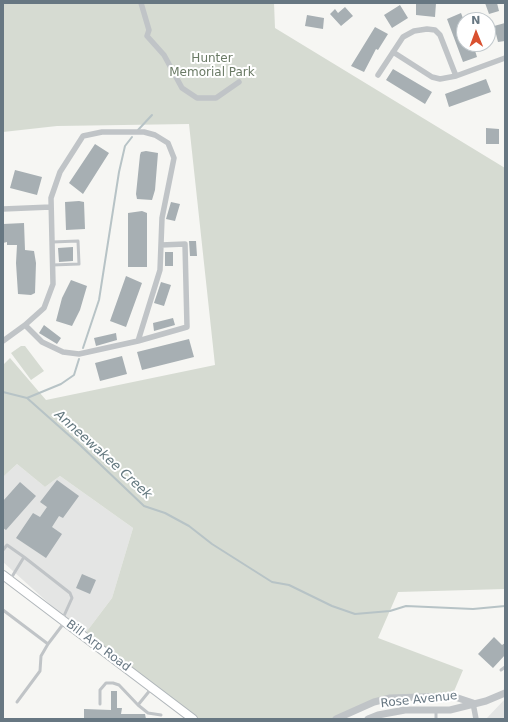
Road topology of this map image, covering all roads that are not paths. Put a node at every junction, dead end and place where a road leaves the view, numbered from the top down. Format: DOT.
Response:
graph roads {
  1 [pos="141,3"];
  2 [pos="393,52"];
  3 [pos="505,58"];
  4 [pos="378,76"];
  5 [pos="456,76"];
  6 [pos="239,82"];
  7 [pos="51,207"];
  8 [pos="3,209"];
  9 [pos="52,242"];
  10 [pos="161,245"];
  11 [pos="52,265"];
  12 [pos="25,325"];
  13 [pos="3,341"];
  14 [pos="138,341"];
  15 [pos="3,550"];
  16 [pos="24,558"];
  17 [pos="6,577"];
  18 [pos="3,610"];
  19 [pos="64,620"];
  20 [pos="48,644"];
  21 [pos="505,667"];
  22 [pos="501,670"];
  23 [pos="152,688"];
  24 [pos="505,693"];
  25 [pos="17,702"];
  26 [pos="472,703"];
  27 [pos="100,704"];
  28 [pos="138,705"];
  29 [pos="436,710"];
  30 [pos="161,715"];
  31 [pos="190,718"];
  32 [pos="336,719"];
  33 [pos="368,719"];
  34 [pos="436,719"];
  35 [pos="476,719"];
  1 -- 6 [label="street"];
  2 -- 4 [label="street"];
  2 -- 5 [label="street"];
  2 -- 5 [label="street"];
  3 -- 5 [label="street"];
  7 -- 8 [label="street"];
  7 -- 9 [label="street"];
  7 -- 10 [label="street"];
  9 -- 11 [label="street"];
  9 -- 11 [label="lane"];
  10 -- 14 [label="street"];
  10 -- 14 [label="street"];
  11 -- 12 [label="street"];
  12 -- 13 [label="street"];
  12 -- 14 [label="street"];
  15 -- 16 [label="lane"];
  16 -- 17 [label="lane"];
  16 -- 19 [label="lane"];
  17 -- 19 [label="main road, Bill Arp Road"];
  18 -- 20 [label="lane"];
  19 -- 20 [label="lane"];
  19 -- 23 [label="main road, Bill Arp Road"];
  20 -- 25 [label="lane"];
  21 -- 22 [label="lane"];
  23 -- 28 [label="lane"];
  23 -- 31 [label="main road, Bill Arp Road"];
  24 -- 26 [label="street, Rose Avenue"];
  26 -- 29 [label="street, Rose Avenue"];
  26 -- 32 [label="street, Rose Avenue"];
  26 -- 35 [label="street"];
  27 -- 28 [label="lane"];
  28 -- 30 [label="lane"];
  29 -- 33 [label="street, Rose Avenue"];
  29 -- 34 [label="lane"];
}
